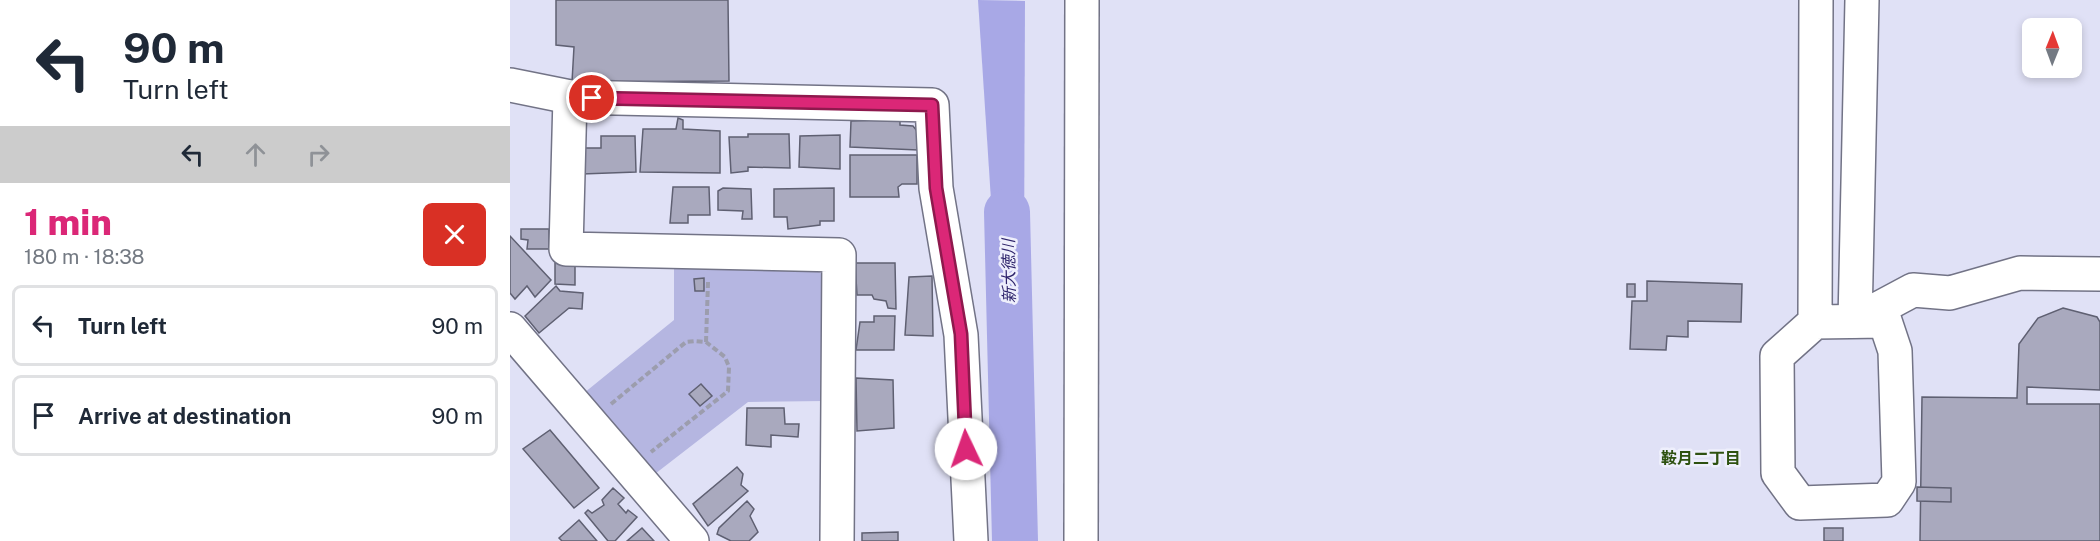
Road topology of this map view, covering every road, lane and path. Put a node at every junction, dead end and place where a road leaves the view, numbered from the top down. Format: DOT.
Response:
graph roads {
  1 [pos="1082,0"];
  2 [pos="1816,0"];
  3 [pos="1862,0"];
  4 [pos="510,85"];
  5 [pos="570,97"];
  6 [pos="708,272"];
  7 [pos="2100,274"];
  8 [pos="1855,321"];
  9 [pos="1815,322"];
  10 [pos="510,329"];
  11 [pos="706,342"];
  12 [pos="590,422"];
  13 [pos="630,468"];
  14 [pos="692,541"];
  15 [pos="837,541"];
  16 [pos="971,541"];
  17 [pos="1081,541"];
  1 -- 17 [label="street"];
  2 -- 9 [label="street"];
  3 -- 8 [label="street"];
  4 -- 5 [label="street"];
  5 -- 15 [label="street"];
  5 -- 16 [label="street"];
  6 -- 11 [label="path"];
  7 -- 8 [label="street"];
  8 -- 9 [label="street"];
  8 -- 9 [label="street"];
  10 -- 12 [label="street"];
  11 -- 12 [label="path"];
  11 -- 13 [label="path"];
  12 -- 13 [label="street"];
  13 -- 14 [label="street"];
}
